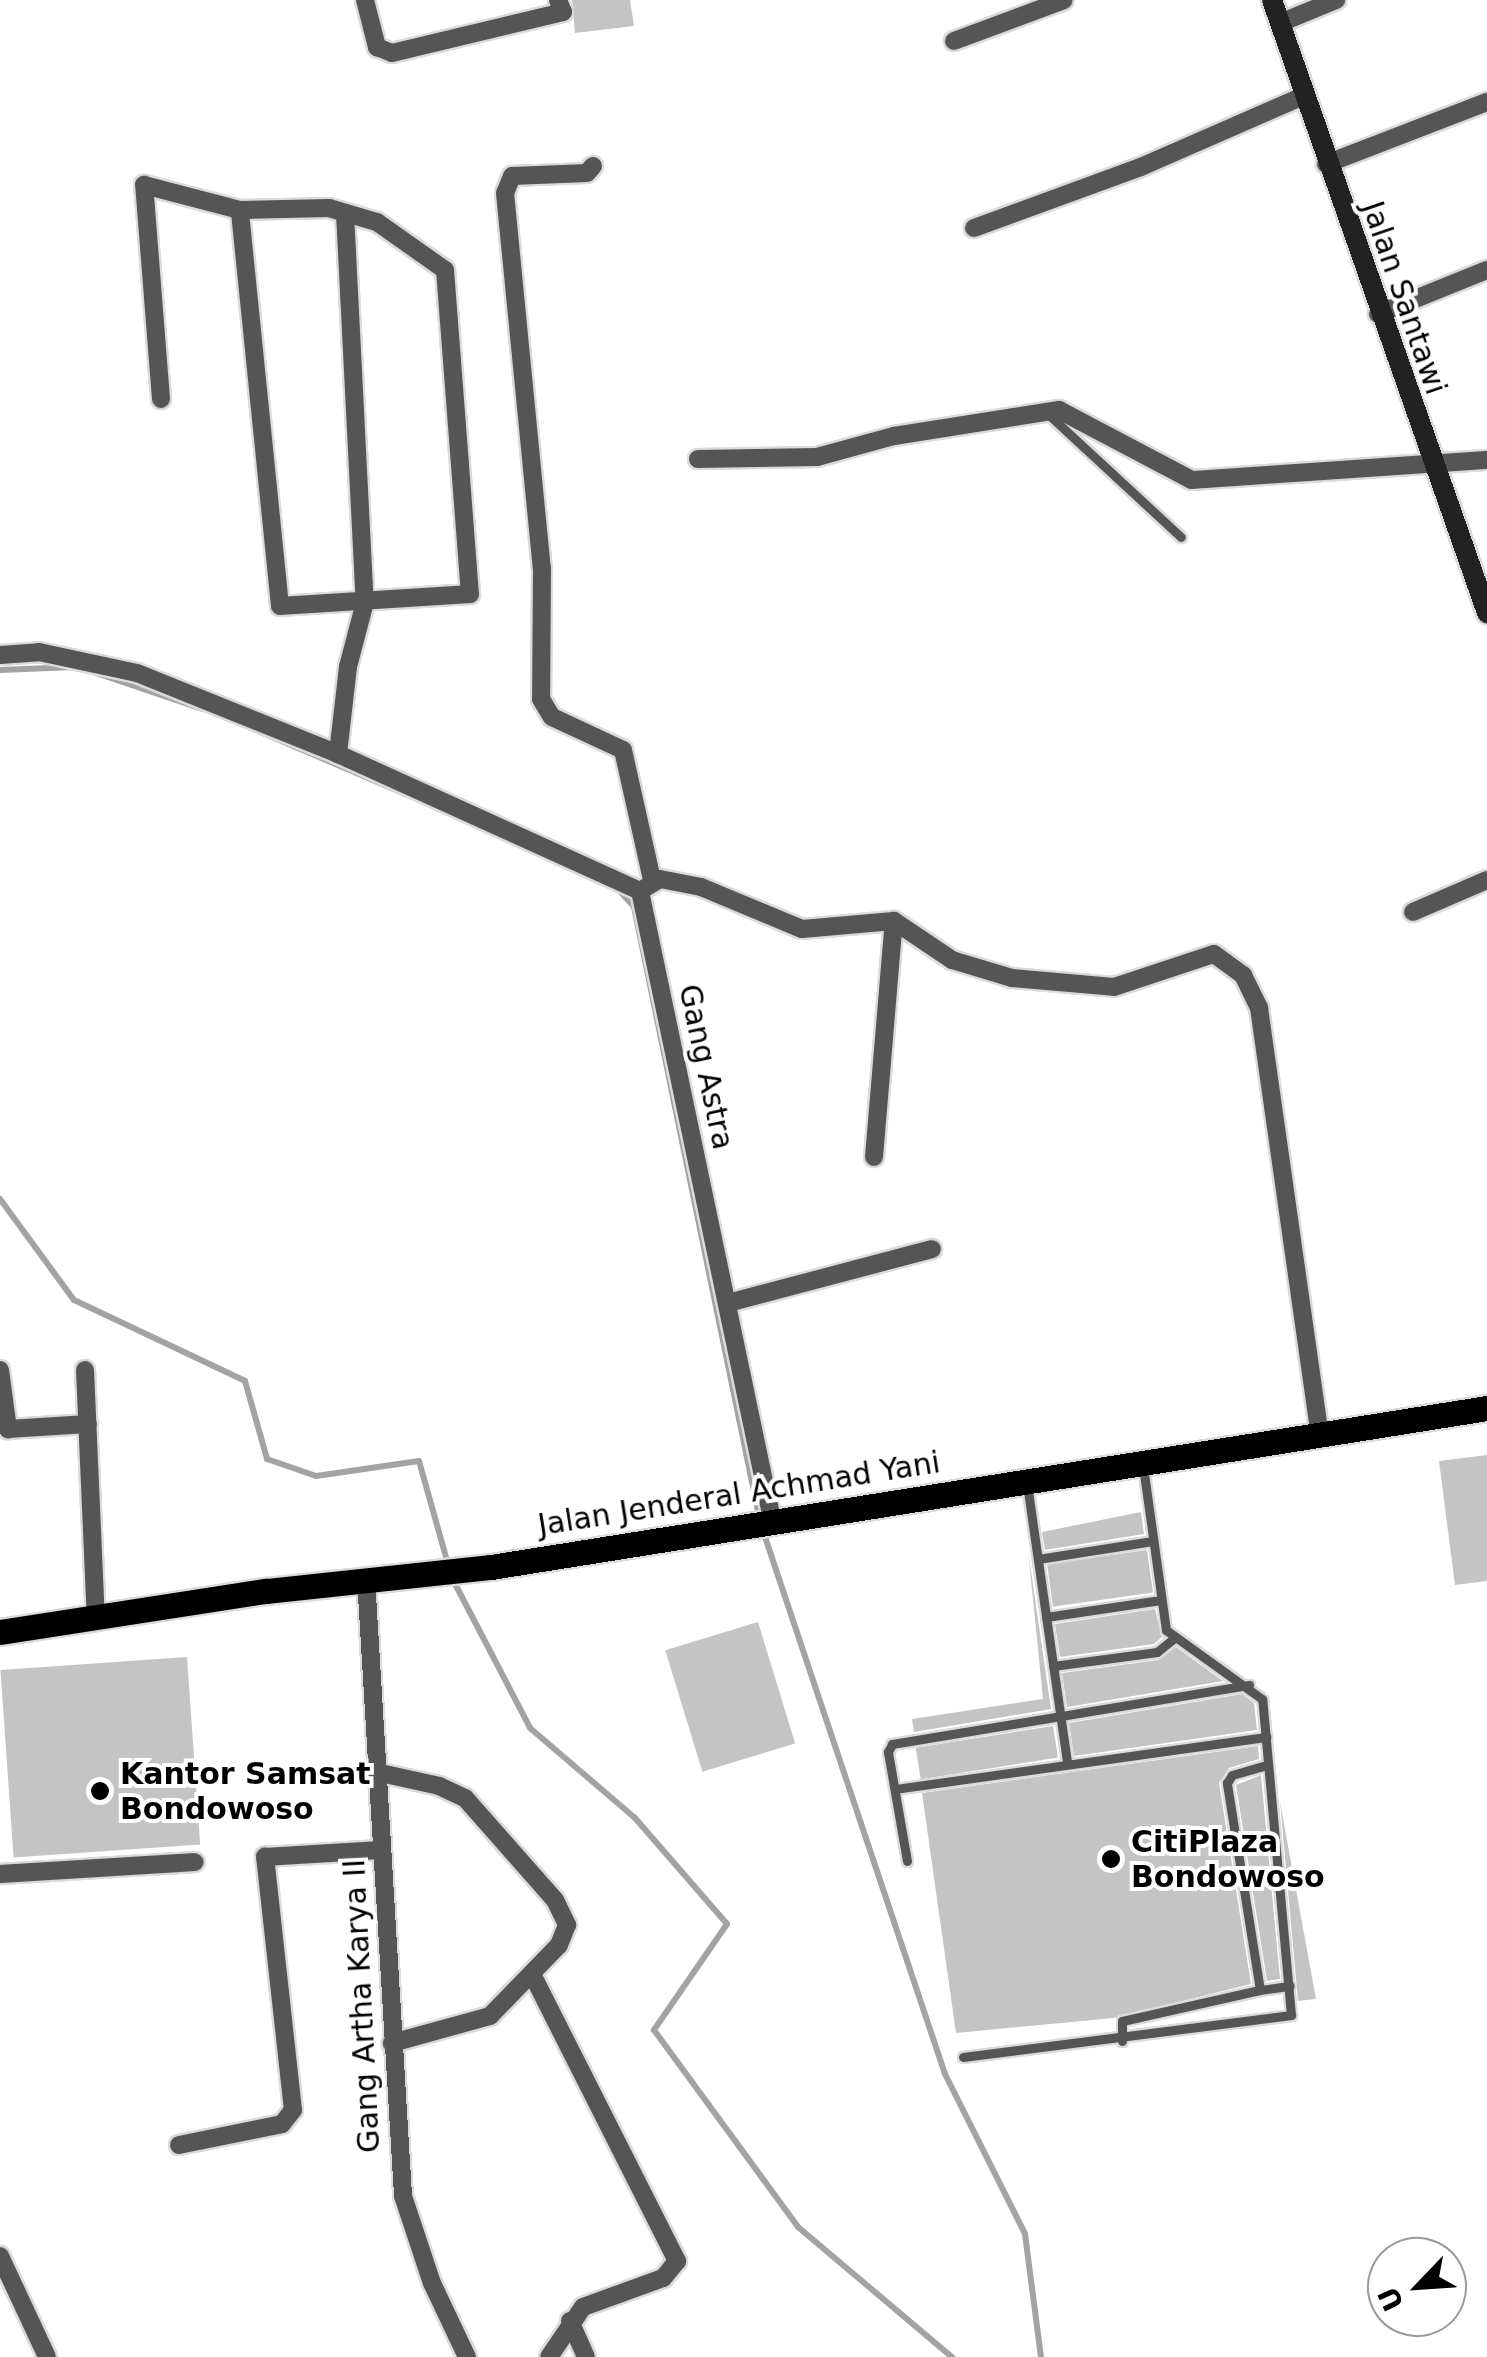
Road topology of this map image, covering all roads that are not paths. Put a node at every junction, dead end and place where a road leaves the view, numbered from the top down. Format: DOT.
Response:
graph roads {
  1 [pos="365,0"];
  2 [pos="558,0"];
  3 [pos="1064,0"];
  4 [pos="1272,0"];
  5 [pos="1336,0"];
  6 [pos="1280,24"];
  7 [pos="954,41"];
  8 [pos="1306,95"];
  9 [pos="1487,102"];
  10 [pos="1326,164"];
  11 [pos="593,166"];
  12 [pos="240,210"];
  13 [pos="345,212"];
  14 [pos="974,228"];
  15 [pos="1487,270"];
  16 [pos="1378,314"];
  17 [pos="161,399"];
  18 [pos="1046,412"];
  19 [pos="698,459"];
  20 [pos="1487,460"];
  21 [pos="1430,462"];
  22 [pos="1181,537"];
  23 [pos="365,602"];
  24 [pos="1487,613"];
  25 [pos="0,654"];
  26 [pos="338,754"];
  27 [pos="1487,880"];
  28 [pos="646,886"];
  29 [pos="1413,912"];
  30 [pos="894,921"];
  31 [pos="874,1157"];
  32 [pos="932,1250"];
  33 [pos="728,1302"];
  34 [pos="0,1370"];
  35 [pos="85,1370"];
  36 [pos="1487,1408"];
  37 [pos="88,1424"];
  38 [pos="1320,1435"];
  39 [pos="1144,1466"];
  40 [pos="1027,1482"];
  41 [pos="772,1518"];
  42 [pos="1153,1542"];
  43 [pos="1038,1559"];
  44 [pos="366,1578"];
  45 [pos="1160,1600"];
  46 [pos="96,1617"];
  47 [pos="1046,1617"];
  48 [pos="0,1632"];
  49 [pos="1173,1639"];
  50 [pos="1053,1666"];
  51 [pos="1249,1685"];
  52 [pos="1060,1718"];
  53 [pos="1266,1738"];
  54 [pos="1067,1763"];
  55 [pos="1264,1766"];
  56 [pos="376,1772"];
  57 [pos="895,1789"];
  58 [pos="380,1850"];
  59 [pos="195,1862"];
  60 [pos="907,1862"];
  61 [pos="0,1874"];
  62 [pos="532,1974"];
  63 [pos="1290,1986"];
  64 [pos="1260,1990"];
  65 [pos="1122,2040"];
  66 [pos="392,2043"];
  67 [pos="963,2057"];
  68 [pos="179,2145"];
  69 [pos="0,2256"];
  70 [pos="570,2321"];
  71 [pos="47,2357"];
  72 [pos="467,2357"];
  73 [pos="549,2357"];
  74 [pos="586,2357"];
  1 -- 2 [label="street"];
  3 -- 7 [label="street"];
  4 -- 6 [label="main road, Jalan Santawi"];
  5 -- 6 [label="street"];
  6 -- 8 [label="main road, Jalan Santawi"];
  8 -- 10 [label="main road, Jalan Santawi"];
  8 -- 14 [label="street"];
  9 -- 10 [label="street"];
  10 -- 16 [label="main road, Jalan Santawi"];
  11 -- 28 [label="street, Gang Astra"];
  12 -- 13 [label="street"];
  12 -- 17 [label="street"];
  12 -- 23 [label="street"];
  13 -- 23 [label="street"];
  13 -- 23 [label="street"];
  15 -- 16 [label="street"];
  16 -- 21 [label="main road, Jalan Santawi"];
  18 -- 19 [label="street"];
  18 -- 21 [label="street"];
  18 -- 22 [label="lane"];
  20 -- 21 [label="street"];
  21 -- 24 [label="main road, Jalan Santawi"];
  23 -- 26 [label="street"];
  25 -- 26 [label="street"];
  26 -- 28 [label="street"];
  27 -- 29 [label="street"];
  28 -- 30 [label="street"];
  28 -- 33 [label="street, Gang Astra"];
  30 -- 31 [label="street"];
  30 -- 38 [label="street"];
  32 -- 33 [label="street"];
  33 -- 41 [label="street, Gang Astra"];
  34 -- 37 [label="street"];
  35 -- 37 [label="street"];
  36 -- 38 [label="main road, Jalan Jenderal Achmad Yani"];
  37 -- 46 [label="street"];
  38 -- 39 [label="main road, Jalan Jenderal Achmad Yani"];
  39 -- 40 [label="main road, Jalan Jenderal Achmad Yani"];
  39 -- 42 [label="lane"];
  40 -- 41 [label="main road, Jalan Jenderal Achmad Yani"];
  40 -- 43 [label="lane"];
  41 -- 44 [label="main road, Jalan Jenderal Achmad Yani"];
  42 -- 43 [label="lane"];
  42 -- 45 [label="lane"];
  43 -- 47 [label="lane"];
  44 -- 46 [label="main road, Jalan Jenderal Achmad Yani"];
  44 -- 56 [label="street, Gang Artha Karya II"];
  45 -- 47 [label="lane"];
  45 -- 49 [label="lane"];
  46 -- 48 [label="main road, Jalan Jenderal Achmad Yani"];
  47 -- 50 [label="lane"];
  49 -- 50 [label="lane"];
  49 -- 51 [label="lane"];
  50 -- 52 [label="lane"];
  51 -- 52 [label="lane"];
  51 -- 53 [label="lane"];
  52 -- 54 [label="lane"];
  52 -- 57 [label="lane"];
  53 -- 54 [label="lane"];
  53 -- 55 [label="lane"];
  54 -- 57 [label="lane"];
  55 -- 63 [label="lane"];
  55 -- 64 [label="lane"];
  56 -- 58 [label="street, Gang Artha Karya II"];
  56 -- 62 [label="street"];
  57 -- 60 [label="lane"];
  58 -- 66 [label="street, Gang Artha Karya II"];
  58 -- 68 [label="street"];
  59 -- 61 [label="street"];
  62 -- 66 [label="street"];
  62 -- 70 [label="street"];
  63 -- 64 [label="lane"];
  63 -- 65 [label="lane"];
  64 -- 65 [label="lane"];
  65 -- 67 [label="lane"];
  66 -- 72 [label="street, Gang Artha Karya II"];
  69 -- 71 [label="street"];
  70 -- 73 [label="street"];
  70 -- 74 [label="street"];
}
